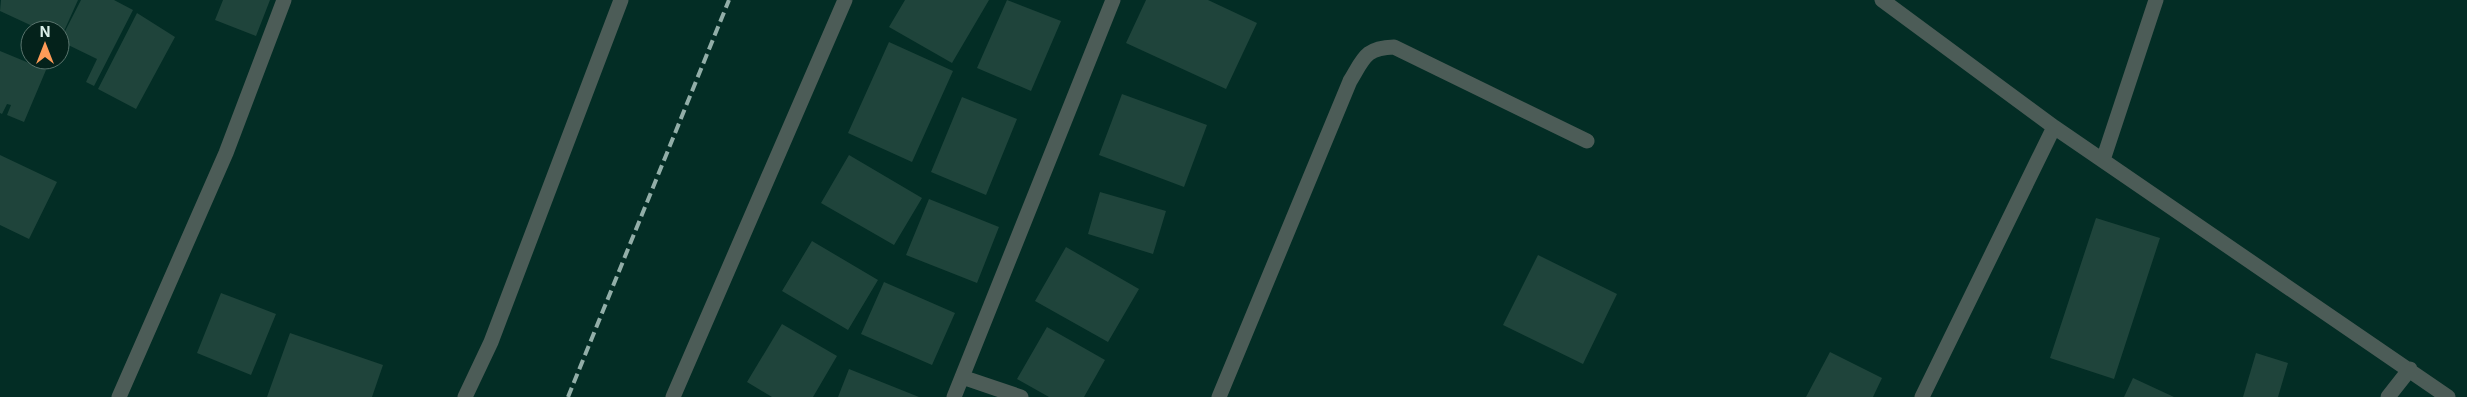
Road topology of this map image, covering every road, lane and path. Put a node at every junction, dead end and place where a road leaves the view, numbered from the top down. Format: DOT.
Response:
graph roads {
  1 [pos="284,0"];
  2 [pos="621,0"];
  3 [pos="845,0"];
  4 [pos="1113,0"];
  5 [pos="1882,0"];
  6 [pos="2156,0"];
  7 [pos="2054,127"];
  8 [pos="1586,141"];
  9 [pos="2103,160"];
  10 [pos="2410,369"];
  11 [pos="962,377"];
  12 [pos="120,397"];
  13 [pos="465,397"];
  14 [pos="673,397"];
  15 [pos="954,397"];
  16 [pos="1021,397"];
  17 [pos="1219,397"];
  18 [pos="1922,397"];
  19 [pos="2388,397"];
  20 [pos="2448,397"];
  1 -- 12 [label="street"];
  2 -- 13 [label="street"];
  3 -- 14 [label="street"];
  4 -- 11 [label="street"];
  5 -- 7 [label="street"];
  6 -- 9 [label="street"];
  7 -- 9 [label="street"];
  7 -- 18 [label="street"];
  8 -- 17 [label="street"];
  9 -- 10 [label="street"];
  10 -- 19 [label="street"];
  10 -- 20 [label="street"];
  11 -- 15 [label="street"];
  11 -- 16 [label="street"];
}
